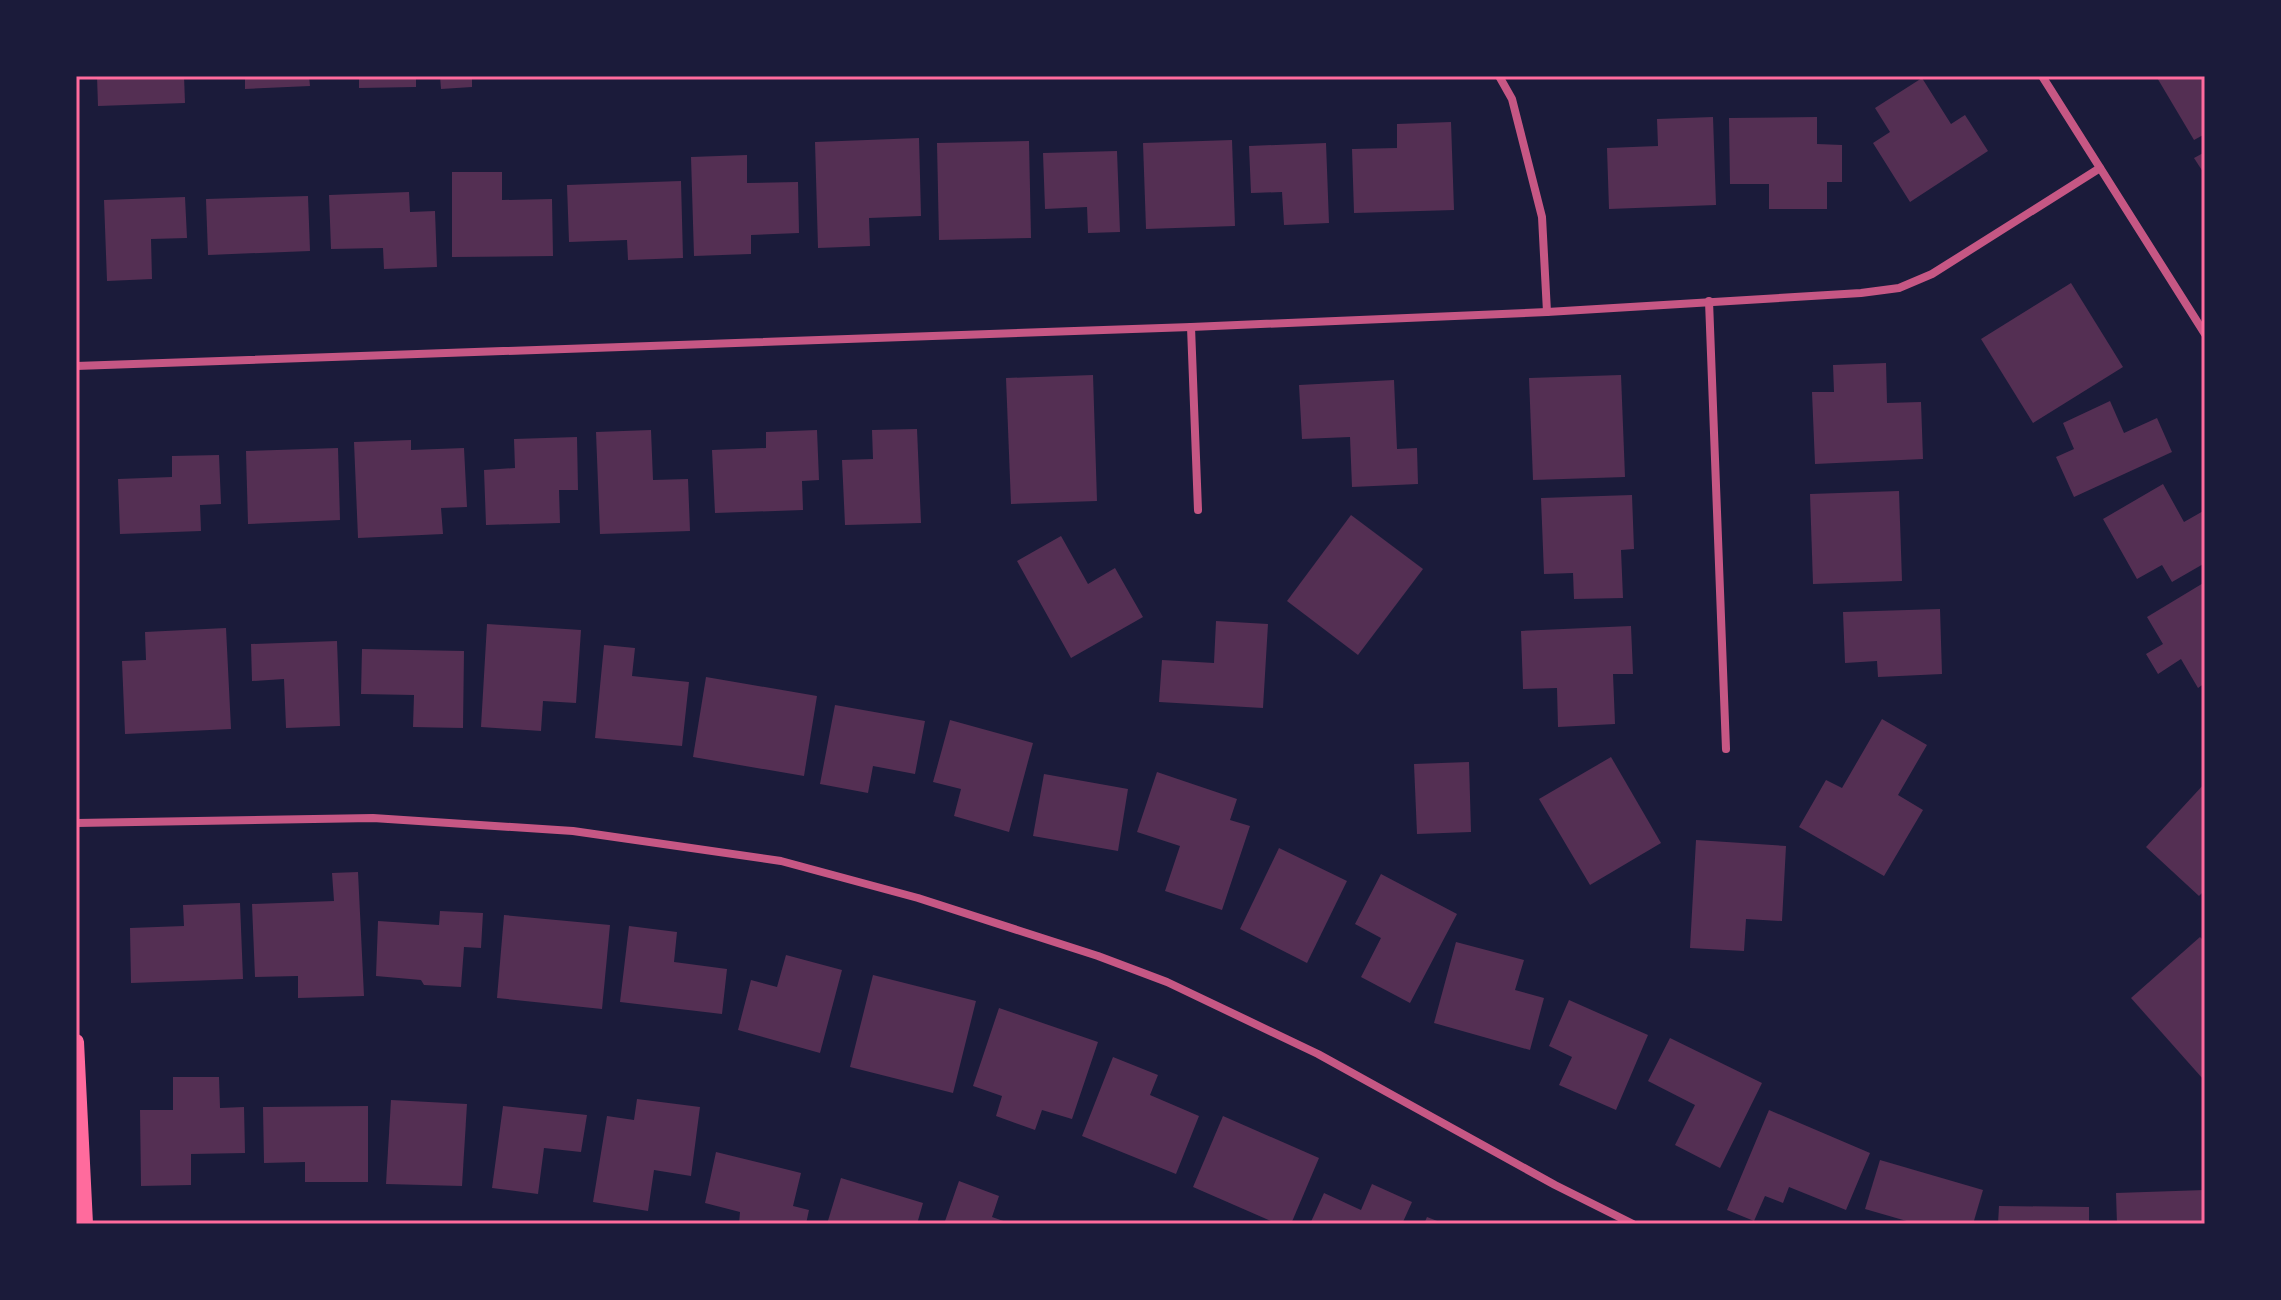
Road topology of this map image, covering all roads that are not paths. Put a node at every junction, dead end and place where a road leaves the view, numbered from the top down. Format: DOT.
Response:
graph roads {
  1 [pos="1499,76"];
  2 [pos="2042,76"];
  3 [pos="2100,168"];
  4 [pos="1709,301"];
  5 [pos="1547,312"];
  6 [pos="1191,327"];
  7 [pos="2205,334"];
  8 [pos="76,366"];
  9 [pos="1198,510"];
  10 [pos="1726,749"];
  11 [pos="76,823"];
  12 [pos="76,1042"];
  13 [pos="85,1224"];
  14 [pos="1633,1224"];
  1 -- 5 [label="street"];
  2 -- 3 [label="street"];
  3 -- 4 [label="street"];
  3 -- 7 [label="street"];
  4 -- 5 [label="street"];
  4 -- 10 [label="street"];
  5 -- 6 [label="street"];
  6 -- 8 [label="street"];
  6 -- 9 [label="street"];
  11 -- 14 [label="street"];
  12 -- 13 [label="main road"];
}
